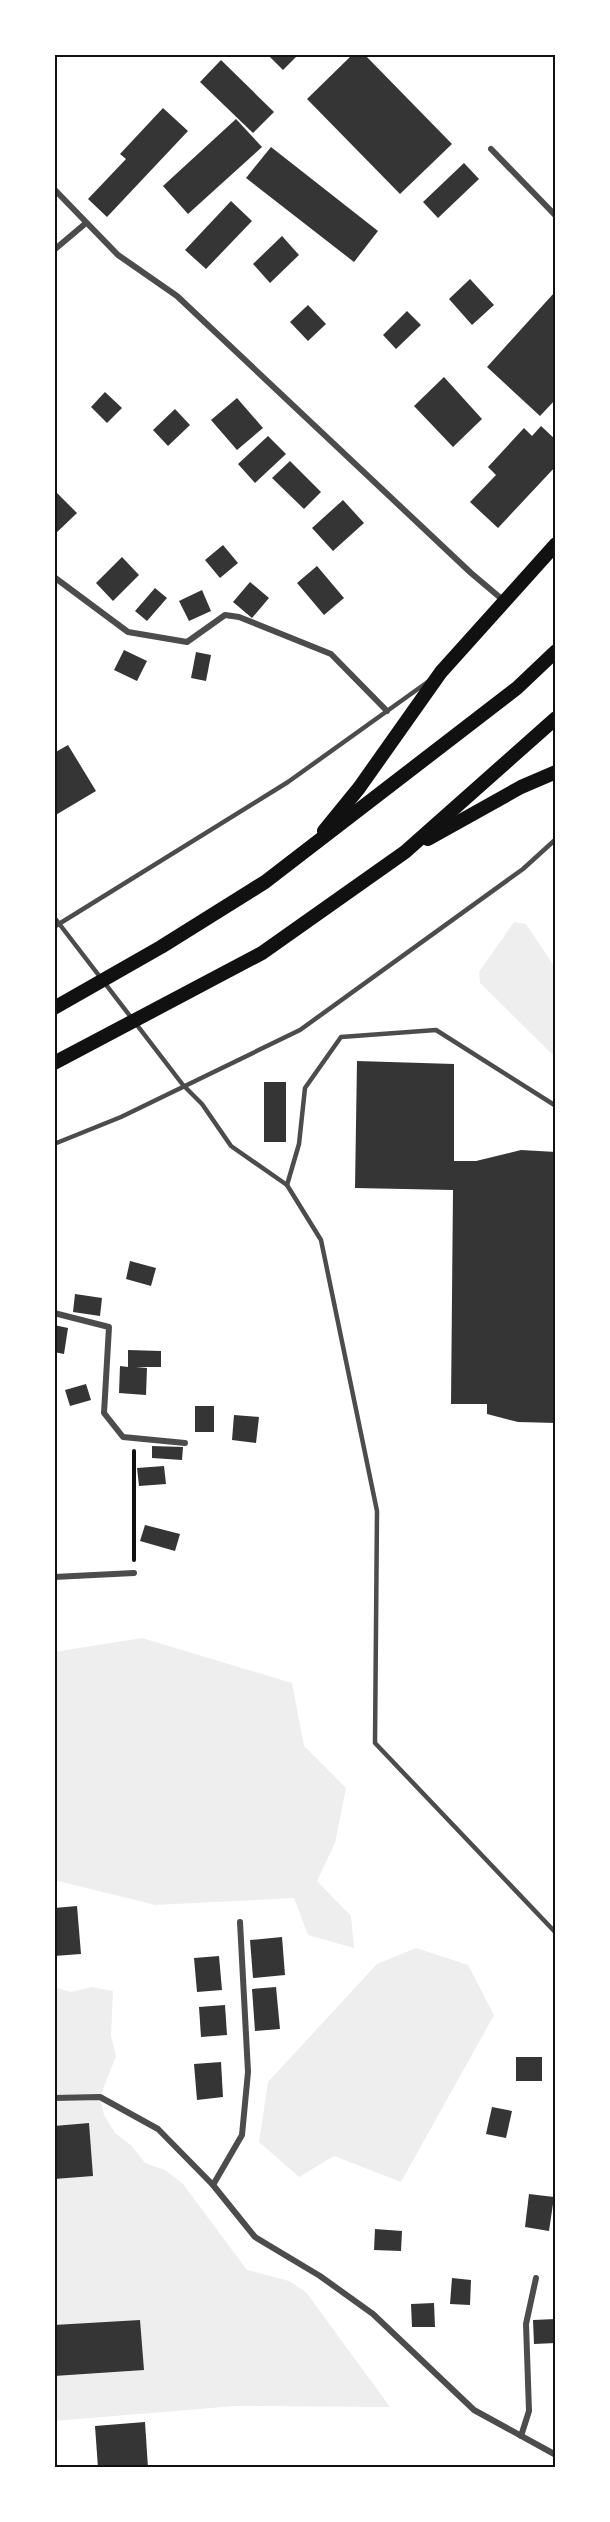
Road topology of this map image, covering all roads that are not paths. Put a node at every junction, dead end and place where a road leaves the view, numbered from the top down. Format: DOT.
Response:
graph roads {
  1 [pos="491,149"];
  2 [pos="54,189"];
  3 [pos="556,216"];
  4 [pos="86,223"];
  5 [pos="54,250"];
  6 [pos="556,544"];
  7 [pos="54,577"];
  8 [pos="503,600"];
  9 [pos="556,651"];
  10 [pos="441,672"];
  11 [pos="387,711"];
  12 [pos="556,718"];
  13 [pos="556,772"];
  14 [pos="556,839"];
  15 [pos="307,851"];
  16 [pos="405,852"];
  17 [pos="54,917"];
  18 [pos="61,923"];
  19 [pos="54,927"];
  20 [pos="54,1008"];
  21 [pos="54,1063"];
  22 [pos="183,1085"];
  23 [pos="556,1106"];
  24 [pos="54,1144"];
  25 [pos="287,1185"];
  26 [pos="54,1313"];
  27 [pos="185,1443"];
  28 [pos="134,1573"];
  29 [pos="54,1577"];
  30 [pos="240,1922"];
  31 [pos="556,1933"];
  32 [pos="54,2098"];
  33 [pos="213,2185"];
  34 [pos="536,2277"];
  35 [pos="521,2436"];
  36 [pos="556,2455"];
  1 -- 3 [label="street"];
  2 -- 4 [label="street"];
  4 -- 5 [label="street"];
  4 -- 8 [label="street"];
  6 -- 8 [label="highway"];
  7 -- 11 [label="street"];
  8 -- 10 [label="highway"];
  9 -- 15 [label="highway"];
  10 -- 11 [label="lane"];
  10 -- 15 [label="highway"];
  11 -- 18 [label="lane"];
  12 -- 16 [label="highway"];
  13 -- 16 [label="highway"];
  14 -- 22 [label="lane"];
  15 -- 20 [label="highway"];
  16 -- 21 [label="highway"];
  17 -- 18 [label="lane"];
  18 -- 19 [label="lane"];
  18 -- 22 [label="lane"];
  22 -- 24 [label="lane"];
  22 -- 25 [label="lane"];
  23 -- 25 [label="lane"];
  25 -- 31 [label="lane"];
  26 -- 27 [label="street"];
  28 -- 29 [label="street"];
  30 -- 33 [label="street"];
  32 -- 33 [label="street"];
  33 -- 35 [label="street"];
  34 -- 35 [label="street"];
  35 -- 36 [label="street"];
}
